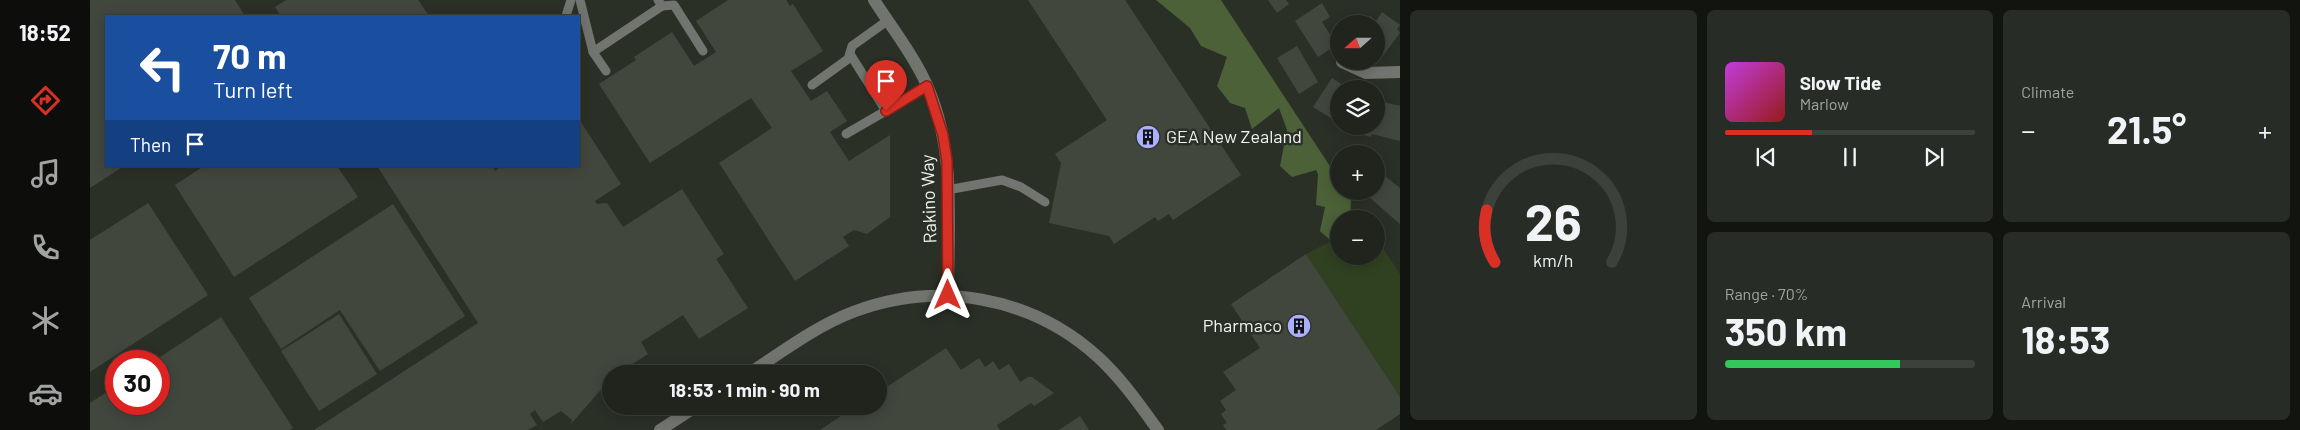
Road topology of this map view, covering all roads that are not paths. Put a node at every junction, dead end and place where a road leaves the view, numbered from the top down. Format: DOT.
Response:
graph roads {
  1 [pos="571,0"];
  2 [pos="580,0"];
  3 [pos="874,0"];
  4 [pos="660,3"];
  5 [pos="566,15"];
  6 [pos="887,21"];
  7 [pos="703,51"];
  8 [pos="593,52"];
  9 [pos="850,54"];
  10 [pos="1359,70"];
  11 [pos="606,71"];
  12 [pos="1400,72"];
  13 [pos="812,86"];
  14 [pos="927,86"];
  15 [pos="886,111"];
  16 [pos="846,134"];
  17 [pos="948,190"];
  18 [pos="1045,202"];
  19 [pos="948,295"];
  20 [pos="762,365"];
  21 [pos="683,415"];
  22 [pos="660,430"];
  23 [pos="1158,430"];
  1 -- 5 [label="lane"];
  2 -- 8 [label="lane"];
  3 -- 6 [label="street, Rakino Way"];
  4 -- 7 [label="lane"];
  4 -- 8 [label="lane"];
  6 -- 9 [label="lane"];
  6 -- 14 [label="street, Rakino Way"];
  8 -- 11 [label="lane"];
  9 -- 13 [label="lane"];
  9 -- 15 [label="lane"];
  10 -- 12 [label="street"];
  14 -- 15 [label="lane"];
  14 -- 17 [label="street, Rakino Way"];
  15 -- 16 [label="lane"];
  17 -- 18 [label="lane"];
  17 -- 19 [label="street, Rakino Way"];
  19 -- 20 [label="street"];
  19 -- 23 [label="street"];
  21 -- 22 [label="street"];
}
